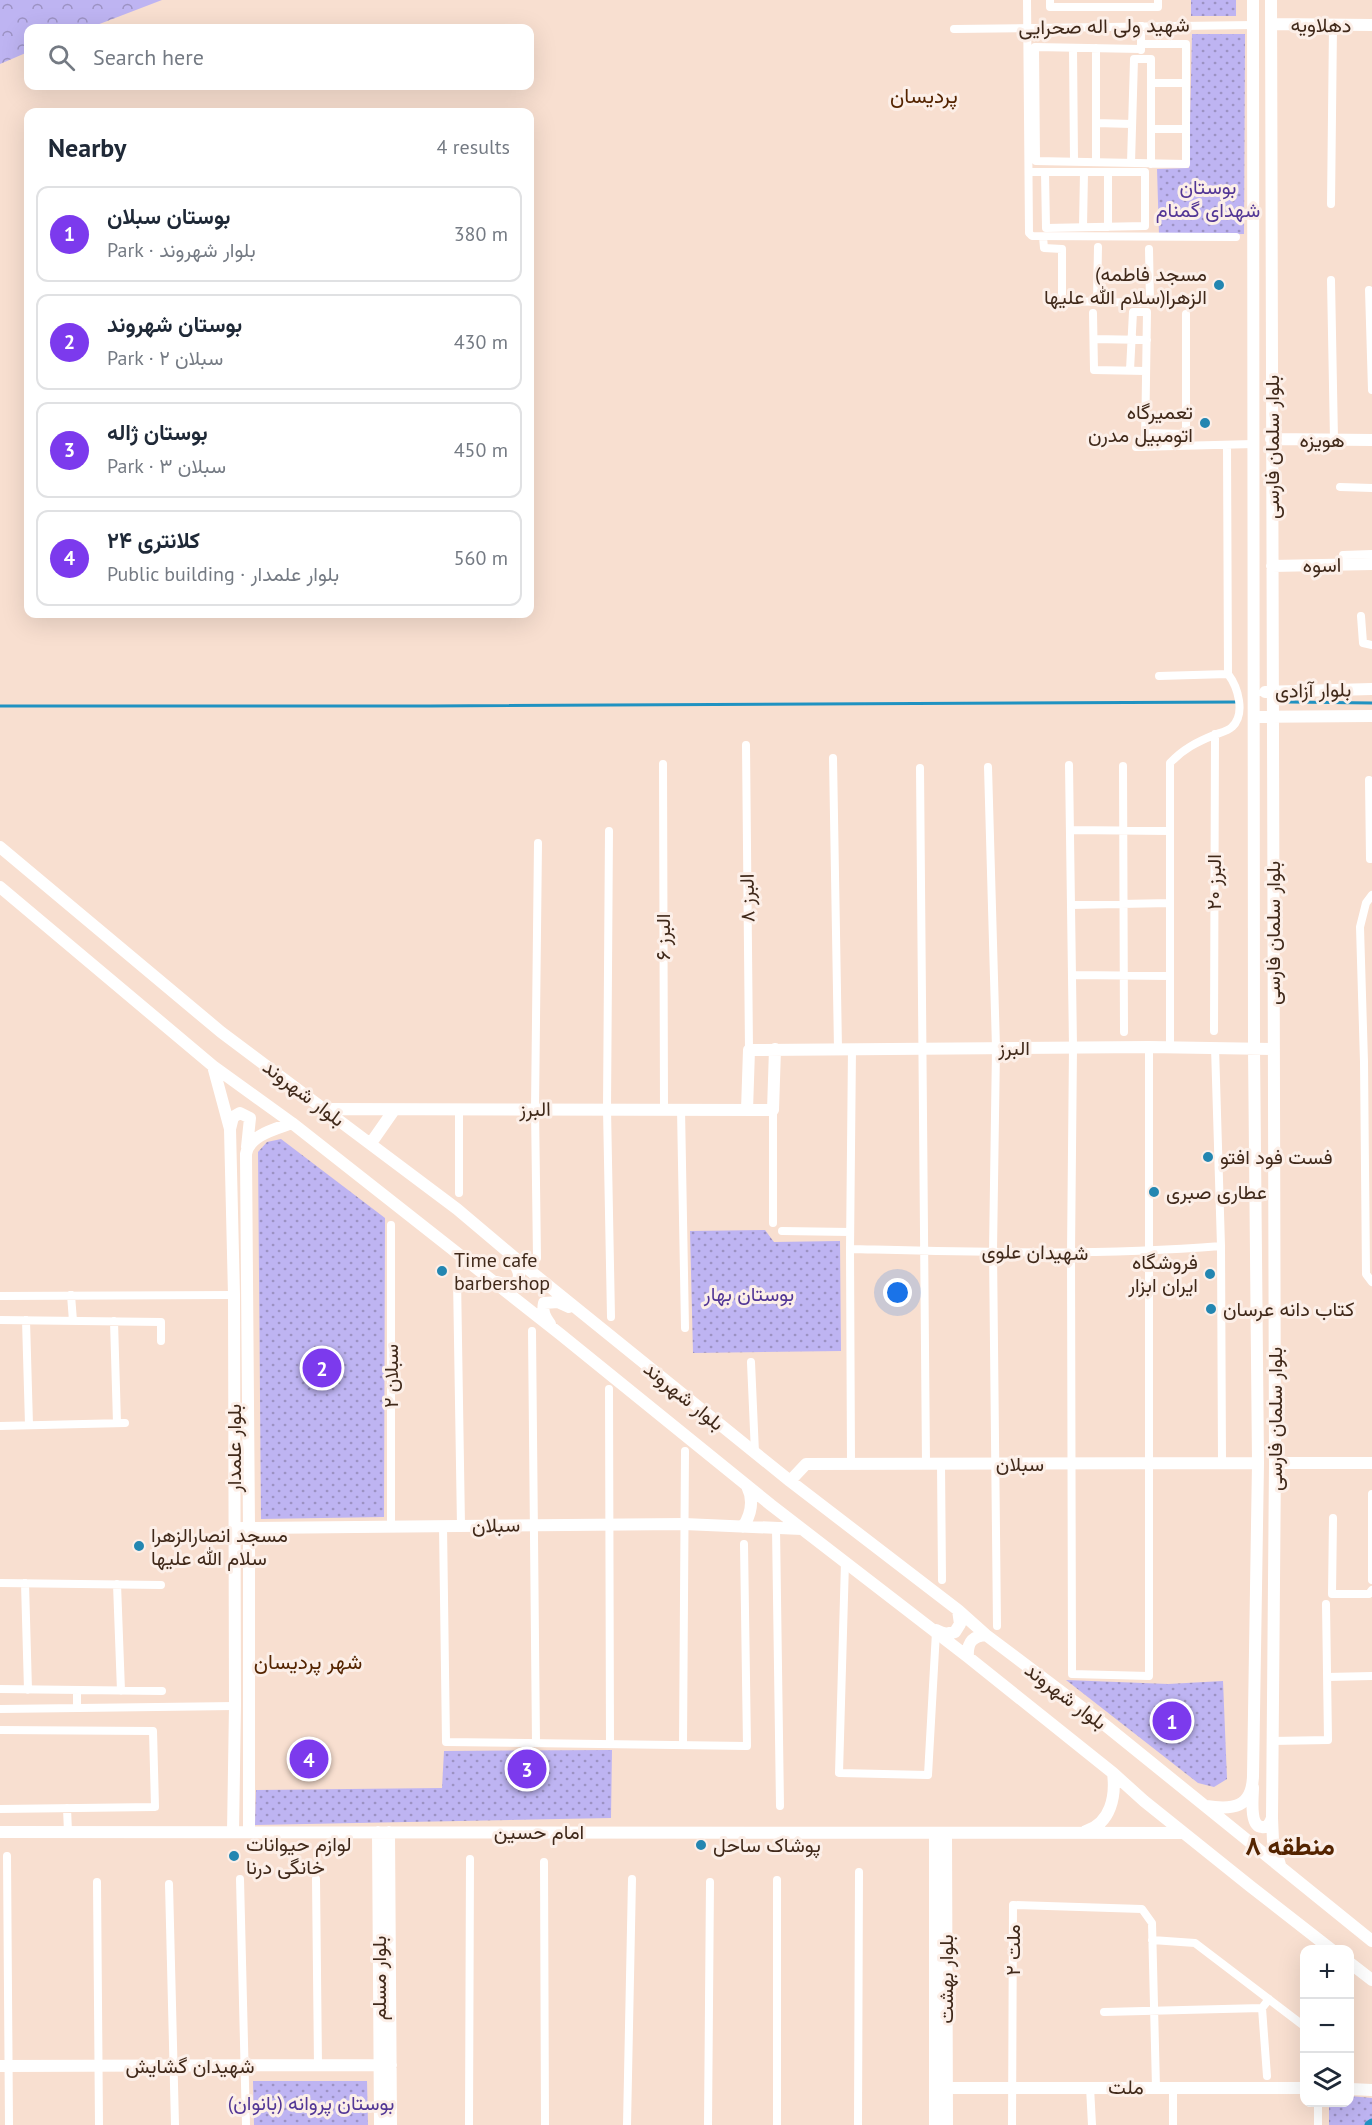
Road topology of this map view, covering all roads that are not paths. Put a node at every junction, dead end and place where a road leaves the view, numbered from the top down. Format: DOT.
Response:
graph roads {
  1 [pos="1028,0"];
  2 [pos="1050,0"];
  3 [pos="1158,0"];
  4 [pos="1253,0"];
  5 [pos="1271,0"];
  6 [pos="1108,4"];
  7 [pos="1270,24"];
  8 [pos="1254,25"];
  9 [pos="1372,25"];
  10 [pos="1141,26"];
  11 [pos="1333,26"];
  12 [pos="1028,27"];
  13 [pos="954,29"];
  14 [pos="1073,48"];
  15 [pos="1096,48"];
  16 [pos="1141,51"];
  17 [pos="1151,83"];
  18 [pos="1186,83"];
  19 [pos="1096,123"];
  20 [pos="1132,124"];
  21 [pos="1151,129"];
  22 [pos="1186,129"];
  23 [pos="1074,161"];
  24 [pos="1096,162"];
  25 [pos="1131,163"];
  26 [pos="1151,164"];
  27 [pos="1029,172"];
  28 [pos="1046,172"];
  29 [pos="1084,172"];
  30 [pos="1108,172"];
  31 [pos="1332,204"];
  32 [pos="1083,227"];
  33 [pos="1108,227"];
  34 [pos="1043,237"];
  35 [pos="1236,237"];
  36 [pos="1098,247"];
  37 [pos="1149,249"];
  38 [pos="1331,280"];
  39 [pos="1369,290"];
  40 [pos="1098,302"];
  41 [pos="1094,313"];
  42 [pos="1186,314"];
  43 [pos="1094,339"];
  44 [pos="1131,340"];
  45 [pos="1147,340"];
  46 [pos="1130,370"];
  47 [pos="1146,371"];
  48 [pos="1372,390"];
  49 [pos="1145,433"];
  50 [pos="1271,439"];
  51 [pos="1334,440"];
  52 [pos="1372,440"];
  53 [pos="1254,444"];
  54 [pos="1227,446"];
  55 [pos="1340,488"];
  56 [pos="1372,488"];
  57 [pos="1372,554"];
  58 [pos="1343,555"];
  59 [pos="1372,564"];
  60 [pos="1272,566"];
  61 [pos="1361,616"];
  62 [pos="1372,645"];
  63 [pos="1253,649"];
  64 [pos="1272,649"];
  65 [pos="1228,674"];
  66 [pos="1159,676"];
  67 [pos="1372,689"];
  68 [pos="1272,691"];
  69 [pos="1254,692"];
  70 [pos="1272,716"];
  71 [pos="1372,716"];
  72 [pos="1254,717"];
  73 [pos="1215,734"];
  74 [pos="746,746"];
  75 [pos="833,758"];
  76 [pos="1273,763"];
  77 [pos="663,764"];
  78 [pos="1255,764"];
  79 [pos="1069,765"];
  80 [pos="1123,766"];
  81 [pos="988,767"];
  82 [pos="920,768"];
  83 [pos="1369,780"];
  84 [pos="1070,830"];
  85 [pos="609,831"];
  86 [pos="1123,831"];
  87 [pos="1170,831"];
  88 [pos="1371,839"];
  89 [pos="538,843"];
  90 [pos="0,847"];
  91 [pos="1370,859"];
  92 [pos="0,887"];
  93 [pos="1372,895"];
  94 [pos="1170,903"];
  95 [pos="1123,904"];
  96 [pos="1071,905"];
  97 [pos="1071,975"];
  98 [pos="1124,976"];
  99 [pos="1170,976"];
  100 [pos="1214,1031"];
  101 [pos="1124,1032"];
  102 [pos="1072,1047"];
  103 [pos="1149,1047"];
  104 [pos="1170,1047"];
  105 [pos="1215,1047"];
  106 [pos="852,1048"];
  107 [pos="996,1048"];
  108 [pos="775,1049"];
  109 [pos="838,1049"];
  110 [pos="924,1049"];
  111 [pos="1254,1049"];
  112 [pos="1274,1049"];
  113 [pos="749,1050"];
  114 [pos="1368,1062"];
  115 [pos="213,1066"];
  116 [pos="326,1109"];
  117 [pos="535,1109"];
  118 [pos="607,1109"];
  119 [pos="664,1109"];
  120 [pos="681,1109"];
  121 [pos="394,1110"];
  122 [pos="747,1110"];
  123 [pos="773,1110"];
  124 [pos="459,1111"];
  125 [pos="292,1123"];
  126 [pos="230,1129"];
  127 [pos="371,1143"];
  128 [pos="247,1147"];
  129 [pos="459,1193"];
  130 [pos="774,1222"];
  131 [pos="391,1225"];
  132 [pos="782,1231"];
  133 [pos="850,1232"];
  134 [pos="1221,1246"];
  135 [pos="850,1249"];
  136 [pos="923,1251"];
  137 [pos="993,1251"];
  138 [pos="508,1252"];
  139 [pos="1149,1252"];
  140 [pos="1071,1253"];
  141 [pos="537,1258"];
  142 [pos="457,1278"];
  143 [pos="488,1278"];
  144 [pos="1372,1282"];
  145 [pos="71,1295"];
  146 [pos="234,1295"];
  147 [pos="0,1296"];
  148 [pos="586,1316"];
  149 [pos="611,1317"];
  150 [pos="0,1320"];
  151 [pos="26,1320"];
  152 [pos="73,1321"];
  153 [pos="114,1321"];
  154 [pos="685,1328"];
  155 [pos="532,1331"];
  156 [pos="560,1334"];
  157 [pos="161,1341"];
  158 [pos="751,1362"];
  159 [pos="609,1389"];
  160 [pos="29,1425"];
  161 [pos="0,1426"];
  162 [pos="685,1451"];
  163 [pos="755,1452"];
  164 [pos="1258,1463"];
  165 [pos="1275,1463"];
  166 [pos="1372,1463"];
  167 [pos="851,1464"];
  168 [pos="926,1464"];
  169 [pos="941,1464"];
  170 [pos="995,1464"];
  171 [pos="1071,1464"];
  172 [pos="1149,1464"];
  173 [pos="1222,1464"];
  174 [pos="790,1481"];
  175 [pos="746,1484"];
  176 [pos="1371,1494"];
  177 [pos="1333,1518"];
  178 [pos="609,1524"];
  179 [pos="684,1524"];
  180 [pos="534,1525"];
  181 [pos="391,1526"];
  182 [pos="443,1526"];
  183 [pos="460,1526"];
  184 [pos="743,1527"];
  185 [pos="249,1528"];
  186 [pos="776,1528"];
  187 [pos="802,1528"];
  188 [pos="234,1529"];
  189 [pos="744,1544"];
  190 [pos="845,1562"];
  191 [pos="942,1580"];
  192 [pos="1372,1580"];
  193 [pos="0,1583"];
  194 [pos="25,1583"];
  195 [pos="117,1584"];
  196 [pos="160,1585"];
  197 [pos="1372,1590"];
  198 [pos="1326,1604"];
  199 [pos="958,1610"];
  200 [pos="997,1626"];
  201 [pos="934,1630"];
  202 [pos="986,1635"];
  203 [pos="968,1657"];
  204 [pos="1372,1676"];
  205 [pos="1327,1677"];
  206 [pos="0,1689"];
  207 [pos="28,1690"];
  208 [pos="77,1690"];
  209 [pos="121,1691"];
  210 [pos="162,1691"];
  211 [pos="235,1706"];
  212 [pos="78,1708"];
  213 [pos="0,1709"];
  214 [pos="0,1730"];
  215 [pos="1272,1741"];
  216 [pos="536,1743"];
  217 [pos="610,1744"];
  218 [pos="683,1745"];
  219 [pos="1113,1773"];
  220 [pos="1253,1786"];
  221 [pos="780,1806"];
  222 [pos="1206,1806"];
  223 [pos="67,1808"];
  224 [pos="0,1809"];
  225 [pos="1272,1818"];
  226 [pos="0,1832"];
  227 [pos="68,1832"];
  228 [pos="233,1832"];
  229 [pos="249,1832"];
  230 [pos="384,1832"];
  231 [pos="940,1833"];
  232 [pos="1079,1833"];
  233 [pos="1184,1833"];
  234 [pos="7,1856"];
  235 [pos="470,1859"];
  236 [pos="544,1862"];
  237 [pos="1280,1865"];
  238 [pos="859,1872"];
  239 [pos="240,1879"];
  240 [pos="316,1879"];
  241 [pos="632,1879"];
  242 [pos="777,1880"];
  243 [pos="97,1882"];
  244 [pos="710,1882"];
  245 [pos="169,1884"];
  246 [pos="1152,1940"];
  247 [pos="1372,1941"];
  248 [pos="1326,1945"];
  249 [pos="1354,1966"];
  250 [pos="1372,1980"];
  251 [pos="1269,1999"];
  252 [pos="1263,2008"];
  253 [pos="1104,2012"];
  254 [pos="1154,2012"];
  255 [pos="1300,2022"];
  256 [pos="385,2065"];
  257 [pos="4,2066"];
  258 [pos="246,2066"];
  259 [pos="318,2066"];
  260 [pos="99,2067"];
  261 [pos="174,2067"];
  262 [pos="1267,2076"];
  263 [pos="1090,2087"];
  264 [pos="1173,2087"];
  265 [pos="947,2088"];
  266 [pos="1012,2088"];
  267 [pos="1156,2088"];
  268 [pos="1300,2088"];
  269 [pos="1354,2089"];
  270 [pos="1372,2090"];
  271 [pos="1318,2107"];
  272 [pos="9,2125"];
  273 [pos="99,2125"];
  274 [pos="175,2125"];
  275 [pos="246,2125"];
  276 [pos="380,2125"];
  277 [pos="391,2125"];
  278 [pos="469,2125"];
  279 [pos="545,2125"];
  280 [pos="627,2125"];
  281 [pos="708,2125"];
  282 [pos="777,2125"];
  283 [pos="858,2125"];
  284 [pos="934,2125"];
  285 [pos="947,2125"];
  286 [pos="1012,2125"];
  287 [pos="1092,2125"];
  288 [pos="1173,2125"];
  289 [pos="1318,2125"];
  1 -- 12 [label="street"];
  2 -- 6 [label="street"];
  3 -- 6 [label="street"];
  4 -- 8 [label="main road, بلوار سلمان فارسی"];
  5 -- 7 [label="main road, بلوار سلمان فارسی"];
  7 -- 11 [label="main road, دهلاویه"];
  7 -- 50 [label="main road, بلوار سلمان فارسی"];
  8 -- 10 [label="street, شهید ولی اله صحرایی"];
  8 -- 53 [label="main road, بلوار سلمان فارسی"];
  9 -- 11 [label="main road, دهلاویه"];
  10 -- 12 [label="street, شهید ولی اله صحرایی"];
  10 -- 16 [label="street"];
  11 -- 31 [label="street"];
  12 -- 13 [label="street, شهید ولی اله صحرایی"];
  12 -- 27 [label="street"];
  14 -- 15 [label="street"];
  14 -- 23 [label="street"];
  14 -- 23 [label="street"];
  15 -- 16 [label="street"];
  15 -- 19 [label="street"];
  16 -- 17 [label="street"];
  16 -- 18 [label="street"];
  16 -- 20 [label="street"];
  17 -- 18 [label="street"];
  17 -- 21 [label="street"];
  18 -- 22 [label="street"];
  19 -- 20 [label="street"];
  19 -- 24 [label="street"];
  20 -- 25 [label="street"];
  21 -- 22 [label="street"];
  21 -- 26 [label="street"];
  22 -- 26 [label="street"];
  23 -- 24 [label="street"];
  24 -- 25 [label="street"];
  25 -- 26 [label="street"];
  27 -- 28 [label="street"];
  27 -- 34 [label="street"];
  28 -- 29 [label="street"];
  28 -- 32 [label="street"];
  29 -- 30 [label="street"];
  29 -- 32 [label="street"];
  30 -- 33 [label="street"];
  30 -- 33 [label="street"];
  32 -- 33 [label="street"];
  34 -- 35 [label="street"];
  34 -- 40 [label="street"];
  36 -- 40 [label="street"];
  37 -- 40 [label="street"];
  38 -- 51 [label="street"];
  39 -- 48 [label="street"];
  41 -- 43 [label="street"];
  42 -- 49 [label="street"];
  43 -- 44 [label="street"];
  43 -- 46 [label="street"];
  44 -- 45 [label="street"];
  44 -- 45 [label="street"];
  44 -- 46 [label="street"];
  45 -- 47 [label="street"];
  46 -- 47 [label="street"];
  47 -- 49 [label="street"];
  49 -- 54 [label="street"];
  50 -- 51 [label="main road, هویزه"];
  50 -- 60 [label="main road, بلوار سلمان فارسی"];
  51 -- 52 [label="main road, هویزه"];
  53 -- 54 [label="street"];
  53 -- 63 [label="main road, بلوار سلمان فارسی"];
  54 -- 65 [label="street"];
  55 -- 56 [label="street"];
  57 -- 58 [label="street"];
  59 -- 60 [label="main road, اسوه"];
  60 -- 64 [label="main road, بلوار سلمان فارسی"];
  61 -- 62 [label="street"];
  63 -- 64 [label="main road"];
  63 -- 69 [label="main road, بلوار سلمان فارسی"];
  64 -- 68 [label="main road, بلوار سلمان فارسی"];
  65 -- 66 [label="street"];
  65 -- 73 [label="street"];
  67 -- 68 [label="main road, بلوار آزادی"];
  68 -- 69 [label="main road, بلوار آزادی"];
  68 -- 70 [label="main road, بلوار سلمان فارسی"];
  69 -- 72 [label="main road, بلوار سلمان فارسی"];
  70 -- 71 [label="main road, بلوار آزادی"];
  70 -- 72 [label="main road, بلوار آزادی"];
  70 -- 76 [label="main road, بلوار سلمان فارسی"];
  72 -- 78 [label="main road, بلوار سلمان فارسی"];
  73 -- 87 [label="street"];
  73 -- 100 [label="street, البرز ۲۰"];
  74 -- 113 [label="street, البرز ۸"];
  75 -- 109 [label="street"];
  76 -- 78 [label="main road"];
  76 -- 112 [label="main road, بلوار سلمان فارسی"];
  77 -- 119 [label="street, البرز ۶"];
  78 -- 111 [label="main road, بلوار سلمان فارسی"];
  79 -- 84 [label="street"];
  80 -- 86 [label="street"];
  81 -- 107 [label="street"];
  82 -- 110 [label="street"];
  83 -- 88 [label="street"];
  84 -- 86 [label="street"];
  84 -- 96 [label="street"];
  85 -- 118 [label="street"];
  86 -- 87 [label="street"];
  86 -- 95 [label="street"];
  87 -- 94 [label="street"];
  88 -- 91 [label="street"];
  89 -- 117 [label="street"];
  90 -- 116 [label="main road, بلوار شهروند"];
  92 -- 115 [label="main road, بلوار شهروند"];
  93 -- 114 [label="street"];
  94 -- 95 [label="street"];
  94 -- 99 [label="street"];
  95 -- 96 [label="street"];
  95 -- 98 [label="street"];
  96 -- 97 [label="street"];
  97 -- 98 [label="street"];
  97 -- 102 [label="street"];
  98 -- 99 [label="street"];
  98 -- 101 [label="street"];
  99 -- 104 [label="street"];
  102 -- 103 [label="main road, البرز"];
  102 -- 107 [label="main road, البرز"];
  102 -- 140 [label="street"];
  103 -- 104 [label="main road, البرز"];
  103 -- 139 [label="street"];
  104 -- 105 [label="main road, البرز"];
  105 -- 111 [label="main road, البرز"];
  105 -- 134 [label="street"];
  106 -- 109 [label="main road, البرز"];
  106 -- 110 [label="main road, البرز"];
  106 -- 133 [label="street"];
  107 -- 110 [label="main road, البرز"];
  107 -- 137 [label="street"];
  108 -- 109 [label="main road, البرز"];
  108 -- 113 [label="main road, البرز"];
  108 -- 123 [label="main road"];
  110 -- 136 [label="street"];
  111 -- 112 [label="main road, البرز"];
  111 -- 164 [label="main road, بلوار سلمان فارسی"];
  112 -- 165 [label="main road, بلوار سلمان فارسی"];
  113 -- 122 [label="main road"];
  114 -- 144 [label="street"];
  115 -- 125 [label="main road, بلوار شهروند"];
  115 -- 126 [label="main road, بلوار علمدار"];
  116 -- 121 [label="main road, البرز"];
  116 -- 127 [label="main road, بلوار شهروند"];
  117 -- 118 [label="main road, البرز"];
  117 -- 124 [label="main road, البرز"];
  117 -- 141 [label="street"];
  118 -- 119 [label="main road, البرز"];
  118 -- 149 [label="street"];
  119 -- 120 [label="main road, البرز"];
  120 -- 122 [label="main road, البرز"];
  120 -- 154 [label="street"];
  121 -- 124 [label="main road, البرز"];
  121 -- 127 [label="main road"];
  122 -- 123 [label="main road, البرز"];
  123 -- 130 [label="street"];
  124 -- 129 [label="street"];
  125 -- 128 [label="main road"];
  125 -- 143 [label="main road, بلوار شهروند"];
  126 -- 128 [label="main road, بلوار علمدار"];
  126 -- 146 [label="main road, بلوار علمدار"];
  127 -- 138 [label="main road, بلوار شهروند"];
  128 -- 185 [label="main road, بلوار علمدار"];
  131 -- 181 [label="street, سبلان ۲"];
  132 -- 133 [label="street"];
  133 -- 135 [label="street"];
  134 -- 139 [label="street, شهیدان علوی"];
  134 -- 173 [label="street"];
  135 -- 136 [label="street, شهیدان علوی"];
  135 -- 167 [label="street"];
  136 -- 137 [label="street, شهیدان علوی"];
  136 -- 168 [label="street"];
  137 -- 140 [label="street, شهیدان علوی"];
  137 -- 170 [label="street"];
  138 -- 143 [label="main road"];
  138 -- 148 [label="main road, بلوار شهروند"];
  139 -- 140 [label="street, شهیدان علوی"];
  139 -- 172 [label="street"];
  140 -- 171 [label="street"];
  142 -- 183 [label="street"];
  143 -- 156 [label="main road, بلوار شهروند"];
  145 -- 146 [label="street"];
  145 -- 147 [label="street"];
  145 -- 152 [label="street"];
  146 -- 188 [label="main road, بلوار علمدار"];
  148 -- 156 [label="main road"];
  148 -- 163 [label="main road, بلوار شهروند"];
  150 -- 151 [label="street"];
  151 -- 152 [label="street"];
  151 -- 160 [label="street"];
  152 -- 153 [label="street"];
  153 -- 157 [label="street"];
  153 -- 160 [label="street"];
  155 -- 180 [label="street"];
  156 -- 175 [label="main road, بلوار شهروند"];
  158 -- 163 [label="street"];
  159 -- 178 [label="street"];
  160 -- 161 [label="street"];
  162 -- 179 [label="street"];
  163 -- 174 [label="main road, بلوار شهروند"];
  164 -- 173 [label="main road, سبلان"];
  164 -- 220 [label="main road, بلوار سلمان فارسی"];
  165 -- 166 [label="main road"];
  165 -- 215 [label="main road, بلوار سلمان فارسی"];
  167 -- 168 [label="main road, سبلان"];
  167 -- 174 [label="main road, سبلان"];
  168 -- 169 [label="main road, سبلان"];
  169 -- 170 [label="main road, سبلان"];
  169 -- 191 [label="street"];
  170 -- 171 [label="main road, سبلان"];
  170 -- 200 [label="street"];
  171 -- 172 [label="main road, سبلان"];
  171 -- 172 [label="street"];
  172 -- 173 [label="main road, سبلان"];
  174 -- 199 [label="main road, بلوار شهروند"];
  175 -- 184 [label="main road"];
  175 -- 187 [label="main road, بلوار شهروند"];
  176 -- 192 [label="street"];
  177 -- 197 [label="street"];
  178 -- 179 [label="main road, سبلان"];
  178 -- 180 [label="main road, سبلان"];
  178 -- 217 [label="street"];
  179 -- 184 [label="main road, سبلان"];
  179 -- 218 [label="street"];
  180 -- 183 [label="main road, سبلان"];
  180 -- 216 [label="street"];
  181 -- 182 [label="main road, سبلان"];
  181 -- 185 [label="main road, سبلان"];
  182 -- 183 [label="main road, سبلان"];
  182 -- 216 [label="street"];
  184 -- 186 [label="main road, سبلان"];
  185 -- 188 [label="main road, سبلان"];
  185 -- 229 [label="main road, بلوار علمدار"];
  186 -- 187 [label="main road, سبلان"];
  186 -- 221 [label="street"];
  187 -- 190 [label="main road, بلوار شهروند"];
  188 -- 211 [label="main road, بلوار علمدار"];
  189 -- 218 [label="street"];
  190 -- 201 [label="main road, بلوار شهروند"];
  190 -- 201 [label="street"];
  193 -- 194 [label="street"];
  194 -- 195 [label="street"];
  194 -- 207 [label="street"];
  195 -- 196 [label="street"];
  195 -- 209 [label="street"];
  198 -- 205 [label="street"];
  199 -- 201 [label="main road"];
  199 -- 202 [label="main road, بلوار شهروند"];
  201 -- 203 [label="main road, بلوار شهروند"];
  202 -- 203 [label="main road"];
  202 -- 222 [label="main road, بلوار شهروند"];
  203 -- 219 [label="main road, بلوار شهروند"];
  204 -- 205 [label="street"];
  205 -- 215 [label="street"];
  206 -- 207 [label="street"];
  207 -- 208 [label="street"];
  208 -- 209 [label="street"];
  208 -- 212 [label="street"];
  209 -- 210 [label="street"];
  211 -- 212 [label="street"];
  211 -- 228 [label="main road, بلوار علمدار"];
  212 -- 213 [label="street"];
  214 -- 223 [label="street"];
  215 -- 225 [label="main road, بلوار سلمان فارسی"];
  216 -- 217 [label="street"];
  217 -- 218 [label="street"];
  219 -- 232 [label="main road"];
  219 -- 233 [label="main road, بلوار شهروند"];
  220 -- 222 [label="main road"];
  220 -- 225 [label="main road, بلوار سلمان فارسی"];
  222 -- 237 [label="main road, بلوار شهروند"];
  223 -- 224 [label="street"];
  223 -- 227 [label="street"];
  225 -- 237 [label="main road, بلوار سلمان فارسی"];
  226 -- 227 [label="main road, امام حسین"];
  227 -- 228 [label="main road, امام حسین"];
  228 -- 229 [label="main road, امام حسین"];
  229 -- 230 [label="main road, امام حسین"];
  230 -- 231 [label="main road, امام حسین"];
  230 -- 256 [label="main road, بلوار مسلم"];
  231 -- 232 [label="main road, امام حسین"];
  231 -- 265 [label="main road, بلوار بهشت"];
  231 -- 284 [label="main road, بلوار بهشت"];
  232 -- 233 [label="main road, امام حسین"];
  233 -- 248 [label="main road, بلوار شهروند"];
  234 -- 257 [label="street"];
  235 -- 278 [label="street"];
  236 -- 279 [label="street"];
  237 -- 247 [label="main road, بلوار شهروند"];
  238 -- 283 [label="street"];
  239 -- 258 [label="street"];
  240 -- 259 [label="street"];
  241 -- 280 [label="street"];
  242 -- 282 [label="street"];
  243 -- 260 [label="street"];
  244 -- 281 [label="street"];
  245 -- 261 [label="street"];
  246 -- 251 [label="street"];
  246 -- 254 [label="street"];
  246 -- 266 [label="street, ملت ۲"];
  249 -- 250 [label="main road"];
  251 -- 252 [label="street"];
  251 -- 255 [label="street"];
  252 -- 254 [label="street"];
  252 -- 262 [label="street"];
  253 -- 254 [label="street"];
  254 -- 267 [label="street"];
  256 -- 259 [label="main road, شهیدان گشایش"];
  256 -- 276 [label="main road, بلوار مسلم"];
  256 -- 277 [label="main road, بلوار مسلم"];
  257 -- 260 [label="main road, شهیدان گشایش"];
  257 -- 272 [label="street"];
  258 -- 259 [label="main road, شهیدان گشایش"];
  258 -- 261 [label="main road, شهیدان گشایش"];
  258 -- 275 [label="street"];
  260 -- 261 [label="main road, شهیدان گشایش"];
  260 -- 273 [label="street"];
  261 -- 274 [label="street"];
  263 -- 266 [label="main road, ملت"];
  263 -- 267 [label="main road, ملت"];
  263 -- 287 [label="street"];
  264 -- 267 [label="main road, ملت"];
  264 -- 268 [label="main road, ملت"];
  264 -- 288 [label="street"];
  265 -- 266 [label="main road, ملت"];
  265 -- 285 [label="main road, بلوار بهشت"];
  266 -- 286 [label="street"];
  269 -- 270 [label="main road"];
  271 -- 289 [label="street"];
}
